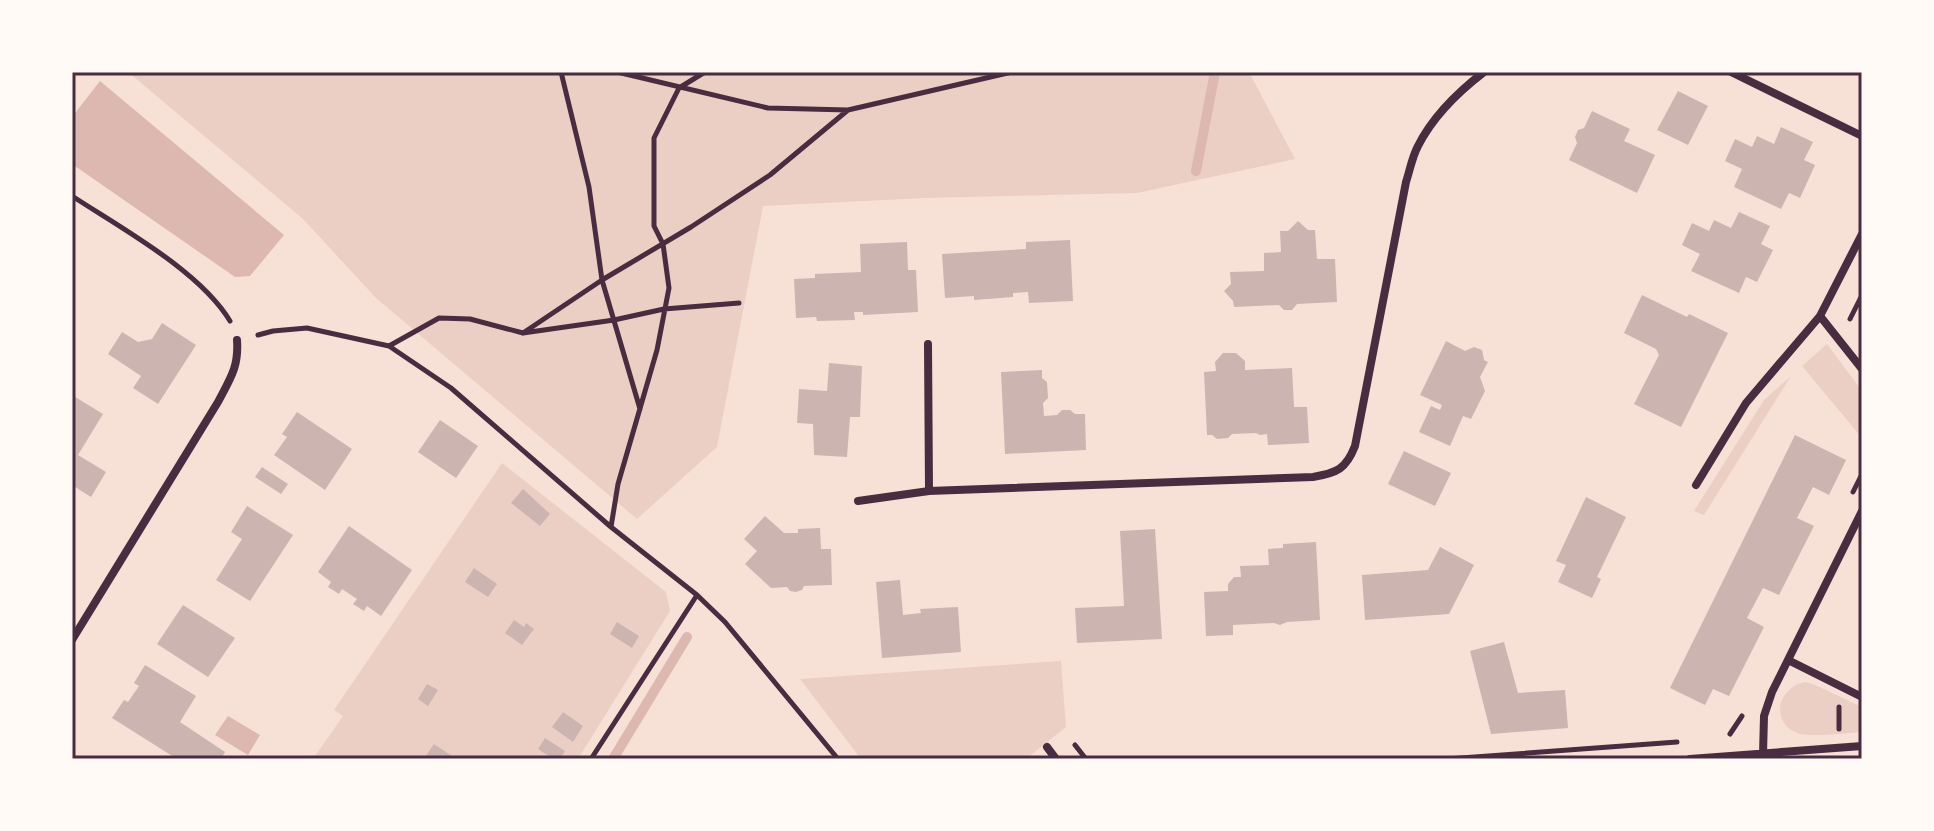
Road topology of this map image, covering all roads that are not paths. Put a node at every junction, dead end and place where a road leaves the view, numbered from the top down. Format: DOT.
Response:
graph roads {
  1 [pos="1484,72"];
  2 [pos="1731,72"];
  3 [pos="1862,136"];
  4 [pos="1862,234"];
  5 [pos="1820,316"];
  6 [pos="237,340"];
  7 [pos="928,344"];
  8 [pos="1862,369"];
  9 [pos="1696,485"];
  10 [pos="929,491"];
  11 [pos="858,501"];
  12 [pos="1862,511"];
  13 [pos="72,640"];
  14 [pos="1788,660"];
  15 [pos="1862,697"];
  16 [pos="1862,746"];
  17 [pos="1047,747"];
  18 [pos="1763,754"];
  19 [pos="1056,759"];
  20 [pos="1690,759"];
  1 -- 10 [label="street"];
  2 -- 3 [label="street"];
  4 -- 5 [label="street"];
  5 -- 8 [label="street"];
  5 -- 9 [label="street"];
  6 -- 13 [label="street"];
  7 -- 10 [label="street"];
  10 -- 11 [label="street"];
  12 -- 14 [label="street"];
  14 -- 15 [label="street"];
  14 -- 18 [label="street"];
  16 -- 18 [label="street"];
  17 -- 19 [label="street"];
  18 -- 20 [label="street"];
}
